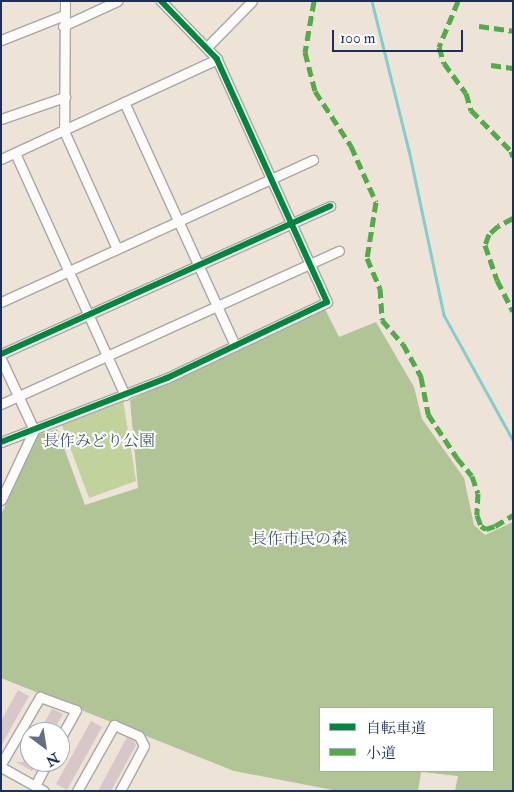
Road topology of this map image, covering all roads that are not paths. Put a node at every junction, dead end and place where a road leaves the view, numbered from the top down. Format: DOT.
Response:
graph roads {
  1 [pos="65,1"];
  2 [pos="117,1"];
  3 [pos="161,1"];
  4 [pos="252,1"];
  5 [pos="64,15"];
  6 [pos="64,26"];
  7 [pos="1,40"];
  8 [pos="207,47"];
  9 [pos="217,59"];
  10 [pos="65,97"];
  11 [pos="124,102"];
  12 [pos="1,120"];
  13 [pos="64,131"];
  14 [pos="15,153"];
  15 [pos="1,159"];
  16 [pos="313,160"];
  17 [pos="271,179"];
  18 [pos="330,206"];
  19 [pos="178,222"];
  20 [pos="291,223"];
  21 [pos="117,249"];
  22 [pos="339,251"];
  23 [pos="310,264"];
  24 [pos="198,265"];
  25 [pos="68,271"];
  26 [pos="1,302"];
  27 [pos="217,306"];
  28 [pos="88,315"];
  29 [pos="235,346"];
  30 [pos="1,354"];
  31 [pos="107,356"];
  32 [pos="1,359"];
  33 [pos="124,395"];
  34 [pos="18,396"];
  35 [pos="1,404"];
  36 [pos="34,430"];
  37 [pos="1,442"];
  38 [pos="4,489"];
  39 [pos="1,500"];
  40 [pos="26,722"];
  41 [pos="69,722"];
  42 [pos="20,732"];
  43 [pos="1,766"];
  44 [pos="43,772"];
  45 [pos="24,779"];
  46 [pos="35,786"];
  47 [pos="25,791"];
  48 [pos="44,791"];
  49 [pos="76,791"];
  50 [pos="120,791"];
  1 -- 5 [label="street"];
  2 -- 6 [label="street"];
  3 -- 8 [label="street"];
  4 -- 8 [label="street"];
  5 -- 6 [label="street"];
  5 -- 7 [label="street"];
  6 -- 10 [label="street"];
  8 -- 9 [label="street"];
  9 -- 11 [label="street"];
  9 -- 17 [label="street"];
  10 -- 12 [label="street"];
  10 -- 13 [label="street"];
  11 -- 13 [label="street"];
  11 -- 19 [label="street"];
  13 -- 14 [label="street"];
  13 -- 21 [label="street"];
  14 -- 15 [label="street"];
  14 -- 25 [label="street"];
  16 -- 17 [label="street"];
  17 -- 19 [label="street"];
  17 -- 20 [label="street"];
  18 -- 20 [label="street"];
  19 -- 21 [label="street"];
  19 -- 24 [label="street"];
  20 -- 23 [label="street"];
  20 -- 24 [label="street"];
  21 -- 25 [label="street"];
  22 -- 23 [label="street"];
  23 -- 27 [label="street"];
  23 -- 29 [label="street"];
  24 -- 27 [label="street"];
  24 -- 28 [label="street"];
  25 -- 26 [label="street"];
  25 -- 28 [label="street"];
  27 -- 29 [label="street"];
  27 -- 31 [label="street"];
  28 -- 30 [label="street"];
  28 -- 31 [label="street"];
  29 -- 33 [label="street"];
  31 -- 33 [label="street"];
  31 -- 34 [label="street"];
  32 -- 34 [label="street"];
  33 -- 36 [label="street"];
  34 -- 35 [label="street"];
  34 -- 36 [label="street"];
  36 -- 37 [label="street"];
  36 -- 38 [label="street"];
  38 -- 39 [label="street"];
  40 -- 41 [label="street"];
  42 -- 43 [label="street"];
  43 -- 45 [label="street"];
  44 -- 46 [label="street"];
  45 -- 46 [label="street"];
  45 -- 47 [label="street"];
  46 -- 48 [label="street"];
  49 -- 50 [label="street"];
}
